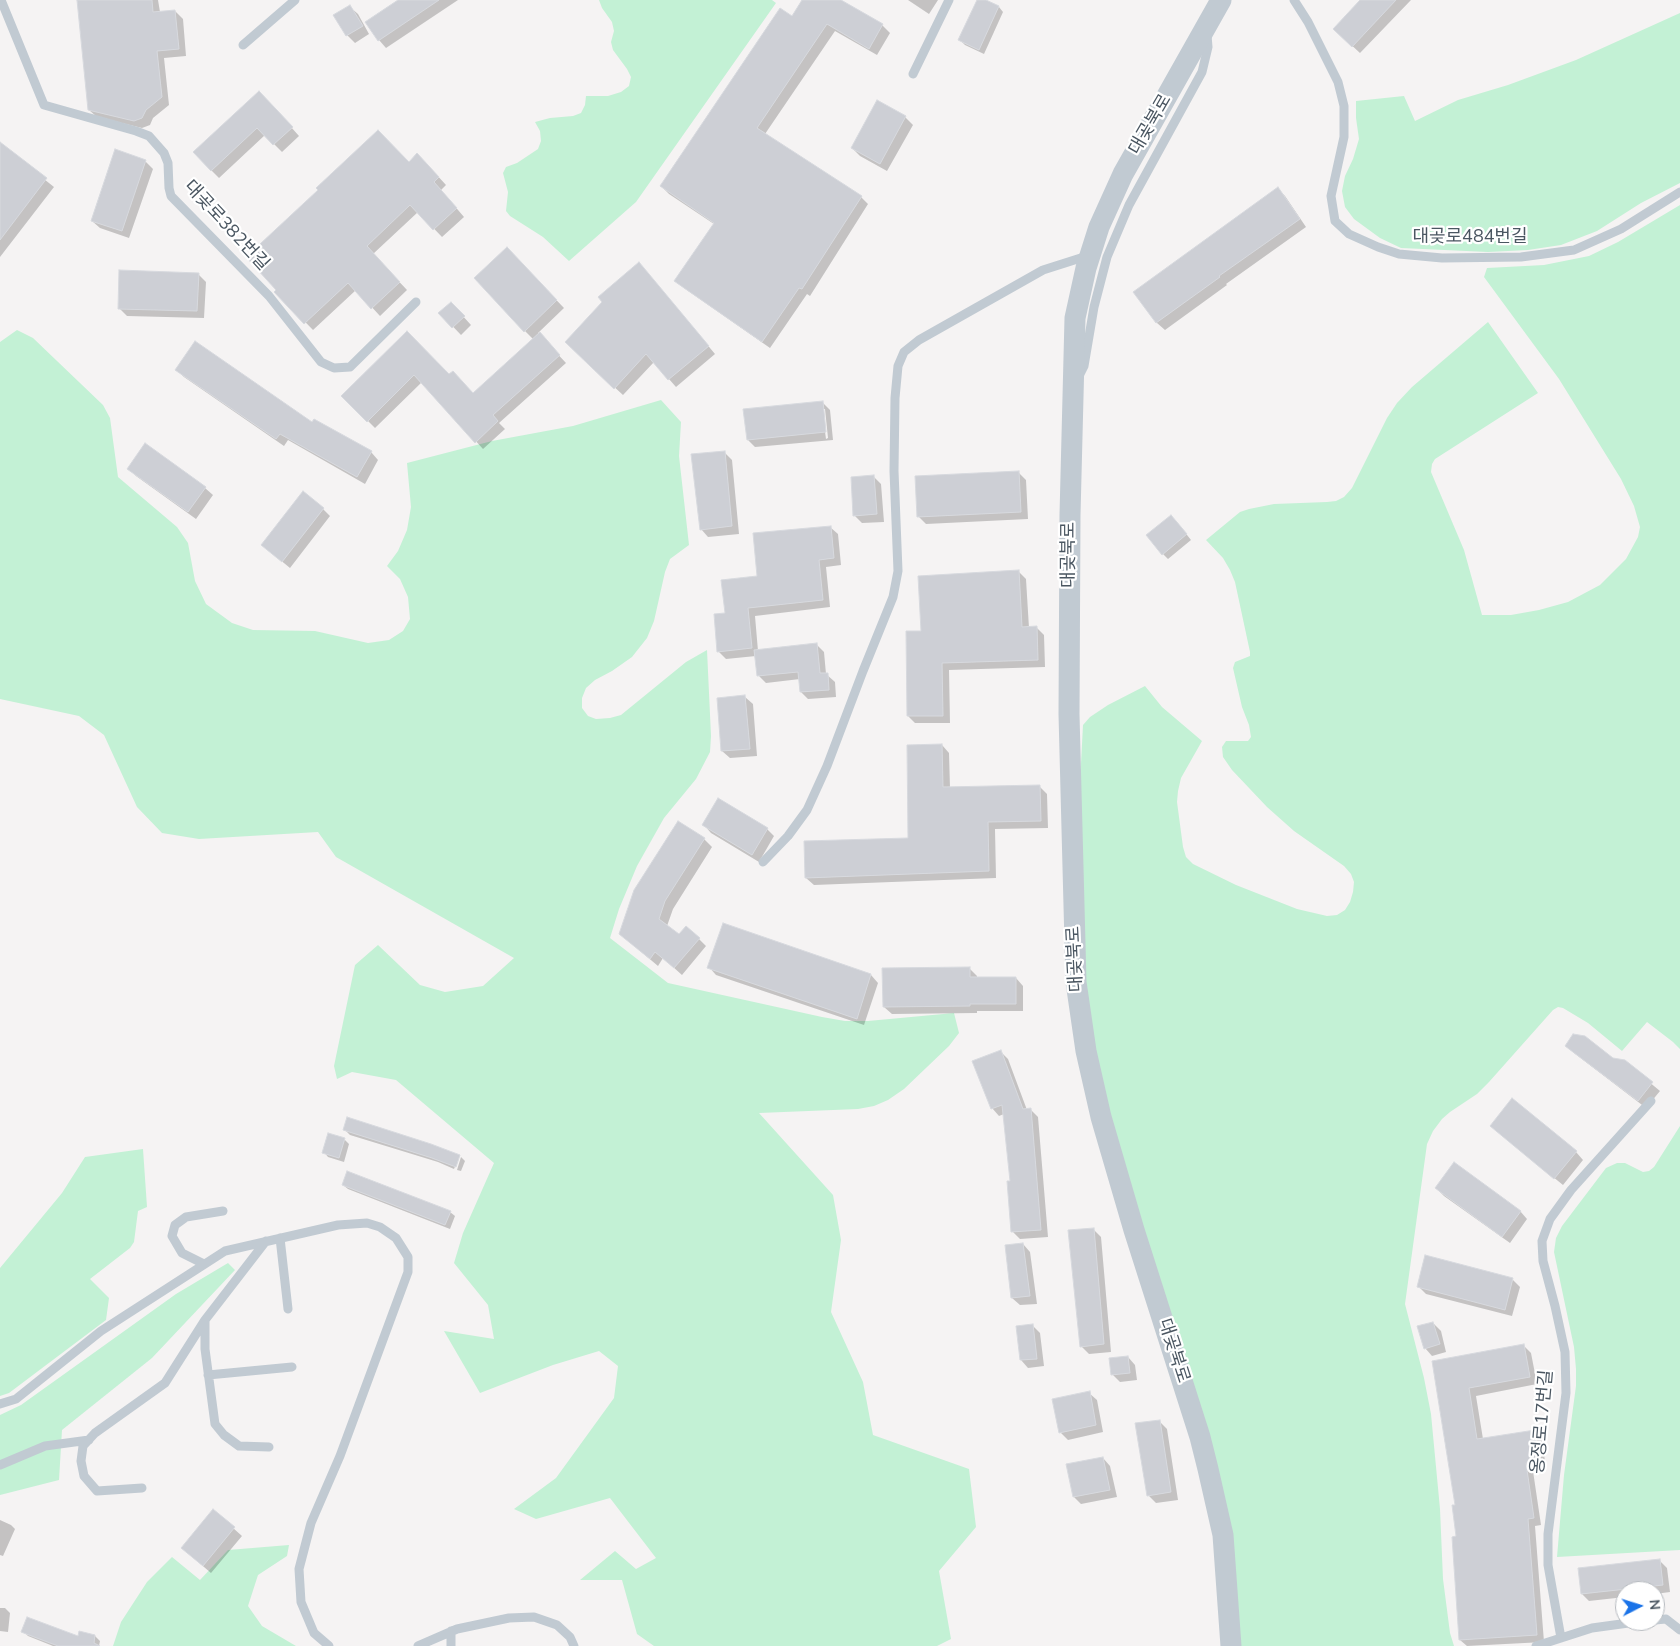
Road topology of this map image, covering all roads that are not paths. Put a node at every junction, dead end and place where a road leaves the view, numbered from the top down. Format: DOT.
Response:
graph roads {
  1 [pos="1,0"];
  2 [pos="295,0"];
  3 [pos="949,0"];
  4 [pos="1221,0"];
  5 [pos="1294,0"];
  6 [pos="1206,28"];
  7 [pos="243,45"];
  8 [pos="913,74"];
  9 [pos="1680,192"];
  10 [pos="1090,255"];
  11 [pos="416,302"];
  12 [pos="1073,385"];
  13 [pos="763,862"];
  14 [pos="1651,1101"];
  15 [pos="223,1211"];
  16 [pos="280,1238"];
  17 [pos="266,1240"];
  18 [pos="204,1264"];
  19 [pos="288,1309"];
  20 [pos="205,1320"];
  21 [pos="292,1367"];
  22 [pos="208,1375"];
  23 [pos="0,1404"];
  24 [pos="89,1440"];
  25 [pos="269,1447"];
  26 [pos="0,1465"];
  27 [pos="142,1488"];
  28 [pos="1665,1619"];
  29 [pos="1615,1625"];
  30 [pos="1680,1630"];
  31 [pos="451,1631"];
  32 [pos="1561,1638"];
  33 [pos="329,1646"];
  34 [pos="418,1646"];
  35 [pos="451,1646"];
  36 [pos="574,1646"];
  37 [pos="1231,1646"];
  38 [pos="1536,1646"];
  1 -- 11 [label="lane, 대곶로382번길"];
  2 -- 7 [label="lane"];
  3 -- 8 [label="lane"];
  4 -- 6 [label="street, 대곶북로"];
  5 -- 9 [label="lane, 대곶로484번길"];
  6 -- 10 [label="street, 대곶북로"];
  6 -- 12 [label="lane"];
  10 -- 12 [label="street, 대곶북로"];
  10 -- 13 [label="lane"];
  12 -- 37 [label="street, 대곶북로"];
  14 -- 32 [label="lane, 옹정로17번길"];
  15 -- 18 [label="lane"];
  16 -- 17 [label="lane"];
  16 -- 19 [label="lane"];
  16 -- 33 [label="lane"];
  17 -- 18 [label="lane"];
  17 -- 20 [label="lane"];
  18 -- 23 [label="lane"];
  20 -- 22 [label="lane"];
  20 -- 24 [label="lane"];
  21 -- 22 [label="lane"];
  22 -- 25 [label="lane"];
  24 -- 26 [label="lane"];
  24 -- 27 [label="lane"];
  28 -- 30 [label="lane"];
  29 -- 32 [label="lane"];
  31 -- 34 [label="lane"];
  31 -- 35 [label="lane"];
  31 -- 36 [label="lane"];
  32 -- 38 [label="lane"];
}
